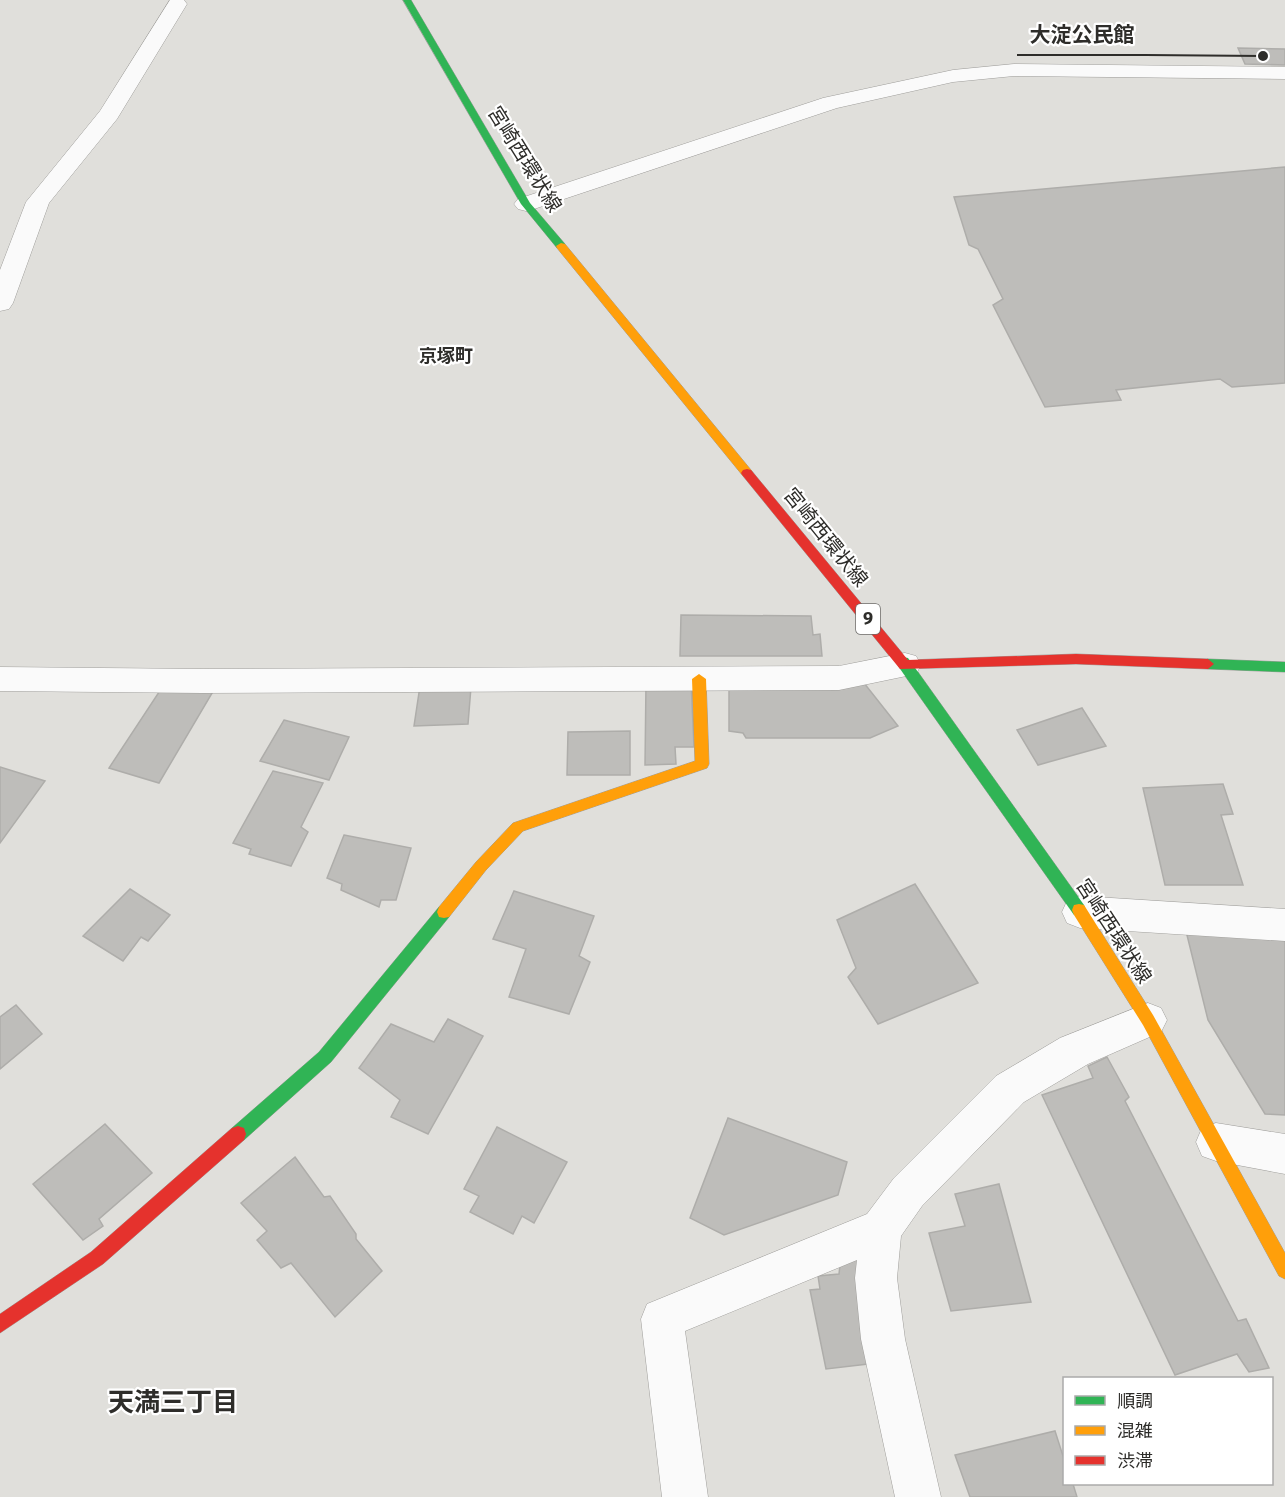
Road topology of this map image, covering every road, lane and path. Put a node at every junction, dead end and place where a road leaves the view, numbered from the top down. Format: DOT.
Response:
graph roads {
  1 [pos="406,0"];
  2 [pos="177,4"];
  3 [pos="1285,73"];
  4 [pos="526,204"];
  5 [pos="0,303"];
  6 [pos="905,665"];
  7 [pos="1285,667"];
  8 [pos="0,679"];
  9 [pos="699,679"];
  10 [pos="1080,912"];
  11 [pos="1285,925"];
  12 [pos="1148,1020"];
  13 [pos="1216,1142"];
  14 [pos="1285,1154"];
  15 [pos="881,1229"];
  16 [pos="1285,1270"];
  17 [pos="0,1324"];
  18 [pos="685,1497"];
  19 [pos="918,1497"];
  1 -- 4 [label="main road, 宮崎西環状線 / 9"];
  2 -- 5 [label="street"];
  3 -- 4 [label="street"];
  4 -- 6 [label="main road, 宮崎西環状線 / 9"];
  6 -- 7 [label="main road"];
  6 -- 9 [label="street"];
  6 -- 10 [label="main road, 宮崎西環状線 / 9"];
  8 -- 9 [label="street"];
  9 -- 17 [label="main road"];
  10 -- 11 [label="street"];
  10 -- 12 [label="main road, 宮崎西環状線 / 9"];
  12 -- 13 [label="main road, 宮崎西環状線 / 9"];
  12 -- 15 [label="street"];
  13 -- 14 [label="street"];
  13 -- 16 [label="main road, 宮崎西環状線 / 9"];
  15 -- 18 [label="street"];
  15 -- 19 [label="street"];
}
